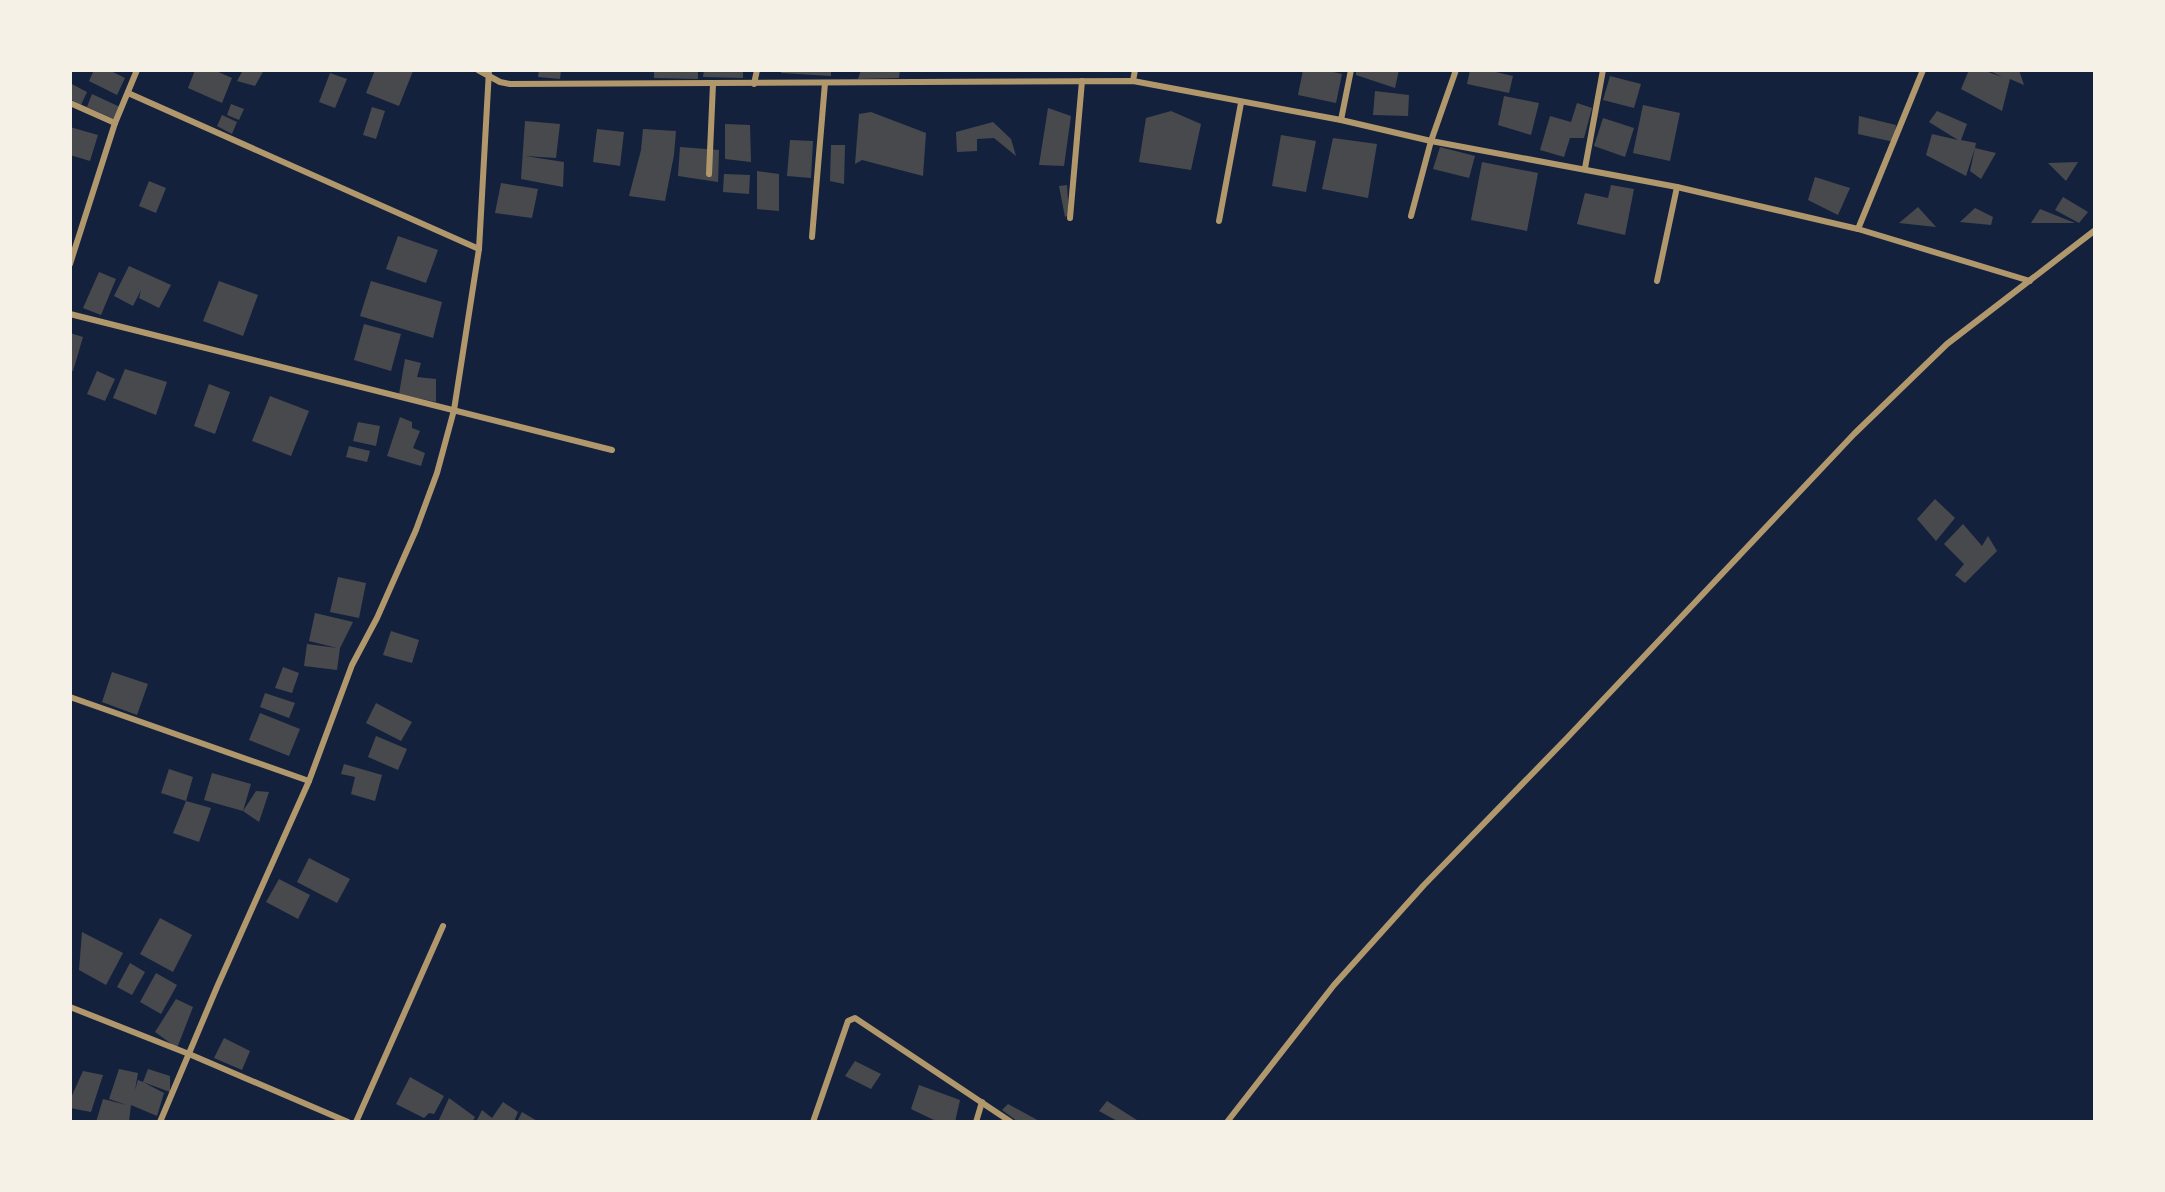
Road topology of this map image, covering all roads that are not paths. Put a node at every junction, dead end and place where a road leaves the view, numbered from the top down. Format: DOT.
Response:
graph roads {
  1 [pos="137,70"];
  2 [pos="478,70"];
  3 [pos="757,70"];
  4 [pos="1135,70"];
  5 [pos="1351,70"];
  6 [pos="1456,70"];
  7 [pos="1604,70"];
  8 [pos="1923,70"];
  9 [pos="488,73"];
  10 [pos="1082,81"];
  11 [pos="1133,81"];
  12 [pos="825,83"];
  13 [pos="713,84"];
  14 [pos="754,84"];
  15 [pos="128,93"];
  16 [pos="70,103"];
  17 [pos="1241,103"];
  18 [pos="1341,120"];
  19 [pos="115,123"];
  20 [pos="1431,141"];
  21 [pos="1585,168"];
  22 [pos="709,174"];
  23 [pos="1677,187"];
  24 [pos="1411,216"];
  25 [pos="1070,218"];
  26 [pos="1219,221"];
  27 [pos="1858,229"];
  28 [pos="2094,231"];
  29 [pos="812,237"];
  30 [pos="479,249"];
  31 [pos="70,264"];
  32 [pos="1657,281"];
  33 [pos="2030,281"];
  34 [pos="70,314"];
  35 [pos="454,410"];
  36 [pos="612,450"];
  37 [pos="70,697"];
  38 [pos="309,781"];
  39 [pos="443,926"];
  40 [pos="70,1007"];
  41 [pos="189,1054"];
  42 [pos="982,1101"];
  43 [pos="160,1122"];
  44 [pos="348,1122"];
  45 [pos="356,1122"];
  46 [pos="813,1122"];
  47 [pos="976,1122"];
  48 [pos="1011,1122"];
  49 [pos="1227,1122"];
  1 -- 15 [label="street"];
  2 -- 9 [label="street"];
  3 -- 14 [label="street"];
  4 -- 11 [label="street"];
  5 -- 18 [label="street"];
  6 -- 20 [label="street"];
  7 -- 21 [label="street"];
  8 -- 27 [label="street"];
  9 -- 13 [label="street"];
  9 -- 30 [label="street"];
  10 -- 11 [label="street"];
  10 -- 12 [label="street"];
  10 -- 25 [label="street"];
  11 -- 17 [label="street"];
  12 -- 14 [label="street"];
  12 -- 29 [label="street"];
  13 -- 14 [label="street"];
  13 -- 22 [label="street"];
  15 -- 19 [label="street"];
  15 -- 30 [label="street"];
  16 -- 19 [label="street"];
  17 -- 18 [label="street"];
  17 -- 26 [label="street"];
  18 -- 20 [label="street"];
  19 -- 31 [label="street"];
  20 -- 21 [label="street"];
  20 -- 24 [label="street"];
  21 -- 23 [label="street"];
  23 -- 27 [label="street"];
  23 -- 32 [label="street"];
  27 -- 33 [label="street"];
  28 -- 33 [label="street"];
  30 -- 35 [label="street"];
  33 -- 49 [label="street"];
  34 -- 35 [label="street"];
  35 -- 36 [label="street"];
  35 -- 38 [label="street"];
  37 -- 38 [label="street"];
  38 -- 41 [label="street"];
  39 -- 45 [label="street"];
  40 -- 41 [label="street"];
  41 -- 43 [label="street"];
  41 -- 44 [label="street"];
  42 -- 46 [label="street"];
  42 -- 47 [label="street"];
  42 -- 48 [label="street"];
}
